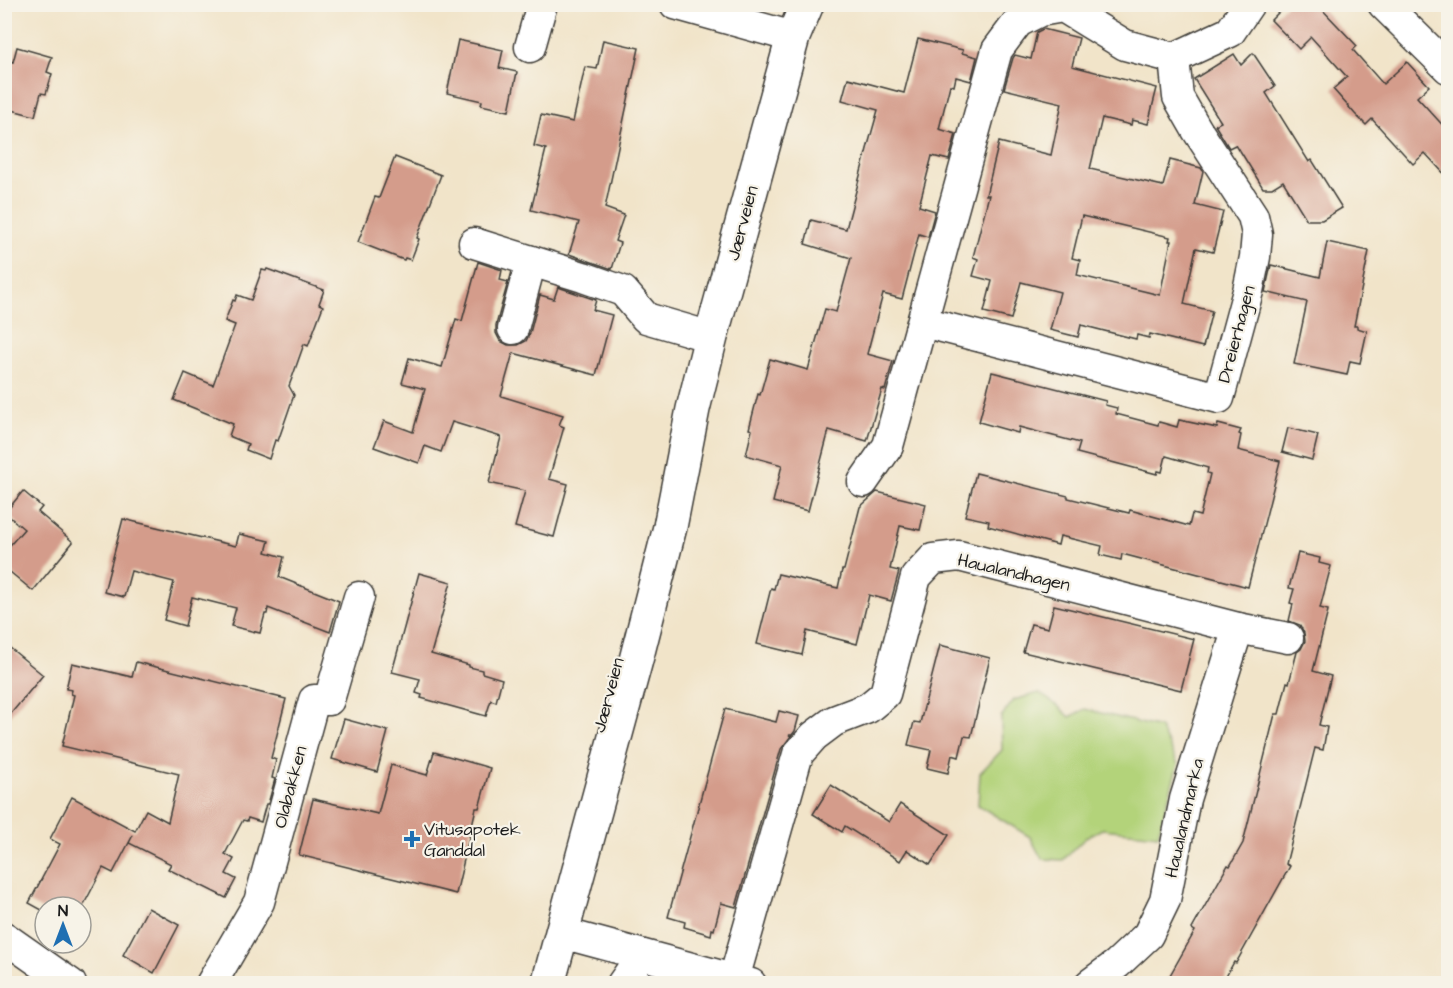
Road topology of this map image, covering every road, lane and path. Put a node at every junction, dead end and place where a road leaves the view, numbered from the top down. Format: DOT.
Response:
graph roads {
  1 [pos="542,4"];
  2 [pos="675,4"];
  3 [pos="795,4"];
  4 [pos="807,4"];
  5 [pos="1249,4"];
  6 [pos="1383,4"];
  7 [pos="793,37"];
  8 [pos="530,47"];
  9 [pos="1174,58"];
  10 [pos="1449,69"];
  11 [pos="474,243"];
  12 [pos="531,261"];
  13 [pos="923,322"];
  14 [pos="513,329"];
  15 [pos="711,337"];
  16 [pos="693,409"];
  17 [pos="863,482"];
  18 [pos="359,597"];
  19 [pos="1238,628"];
  20 [pos="1288,638"];
  21 [pos="562,933"];
  22 [pos="4,937"];
  23 [pos="642,955"];
  24 [pos="743,981"];
  25 [pos="71,984"];
  26 [pos="211,984"];
  27 [pos="529,984"];
  28 [pos="548,984"];
  29 [pos="622,984"];
  30 [pos="1090,984"];
  1 -- 8 [label="street"];
  2 -- 7 [label="street"];
  3 -- 7 [label="main road, Jærveien"];
  4 -- 7 [label="main road, Jærveien"];
  5 -- 9 [label="street"];
  6 -- 10 [label="street"];
  7 -- 15 [label="main road, Jærveien"];
  9 -- 13 [label="street"];
  9 -- 13 [label="street, Dreierhagen"];
  11 -- 12 [label="street"];
  12 -- 14 [label="street"];
  12 -- 15 [label="street"];
  13 -- 17 [label="street"];
  15 -- 16 [label="main road, Jærveien"];
  16 -- 21 [label="main road, Jærveien"];
  16 -- 27 [label="main road, Jærveien"];
  18 -- 26 [label="street, Olabakken"];
  19 -- 20 [label="street, Haualandhagen"];
  19 -- 24 [label="street, Haualandhagen"];
  19 -- 30 [label="street, Haualandmarka"];
  21 -- 23 [label="street"];
  21 -- 28 [label="main road, Jærveien"];
  22 -- 25 [label="street"];
  23 -- 24 [label="street"];
  23 -- 29 [label="street"];
}
